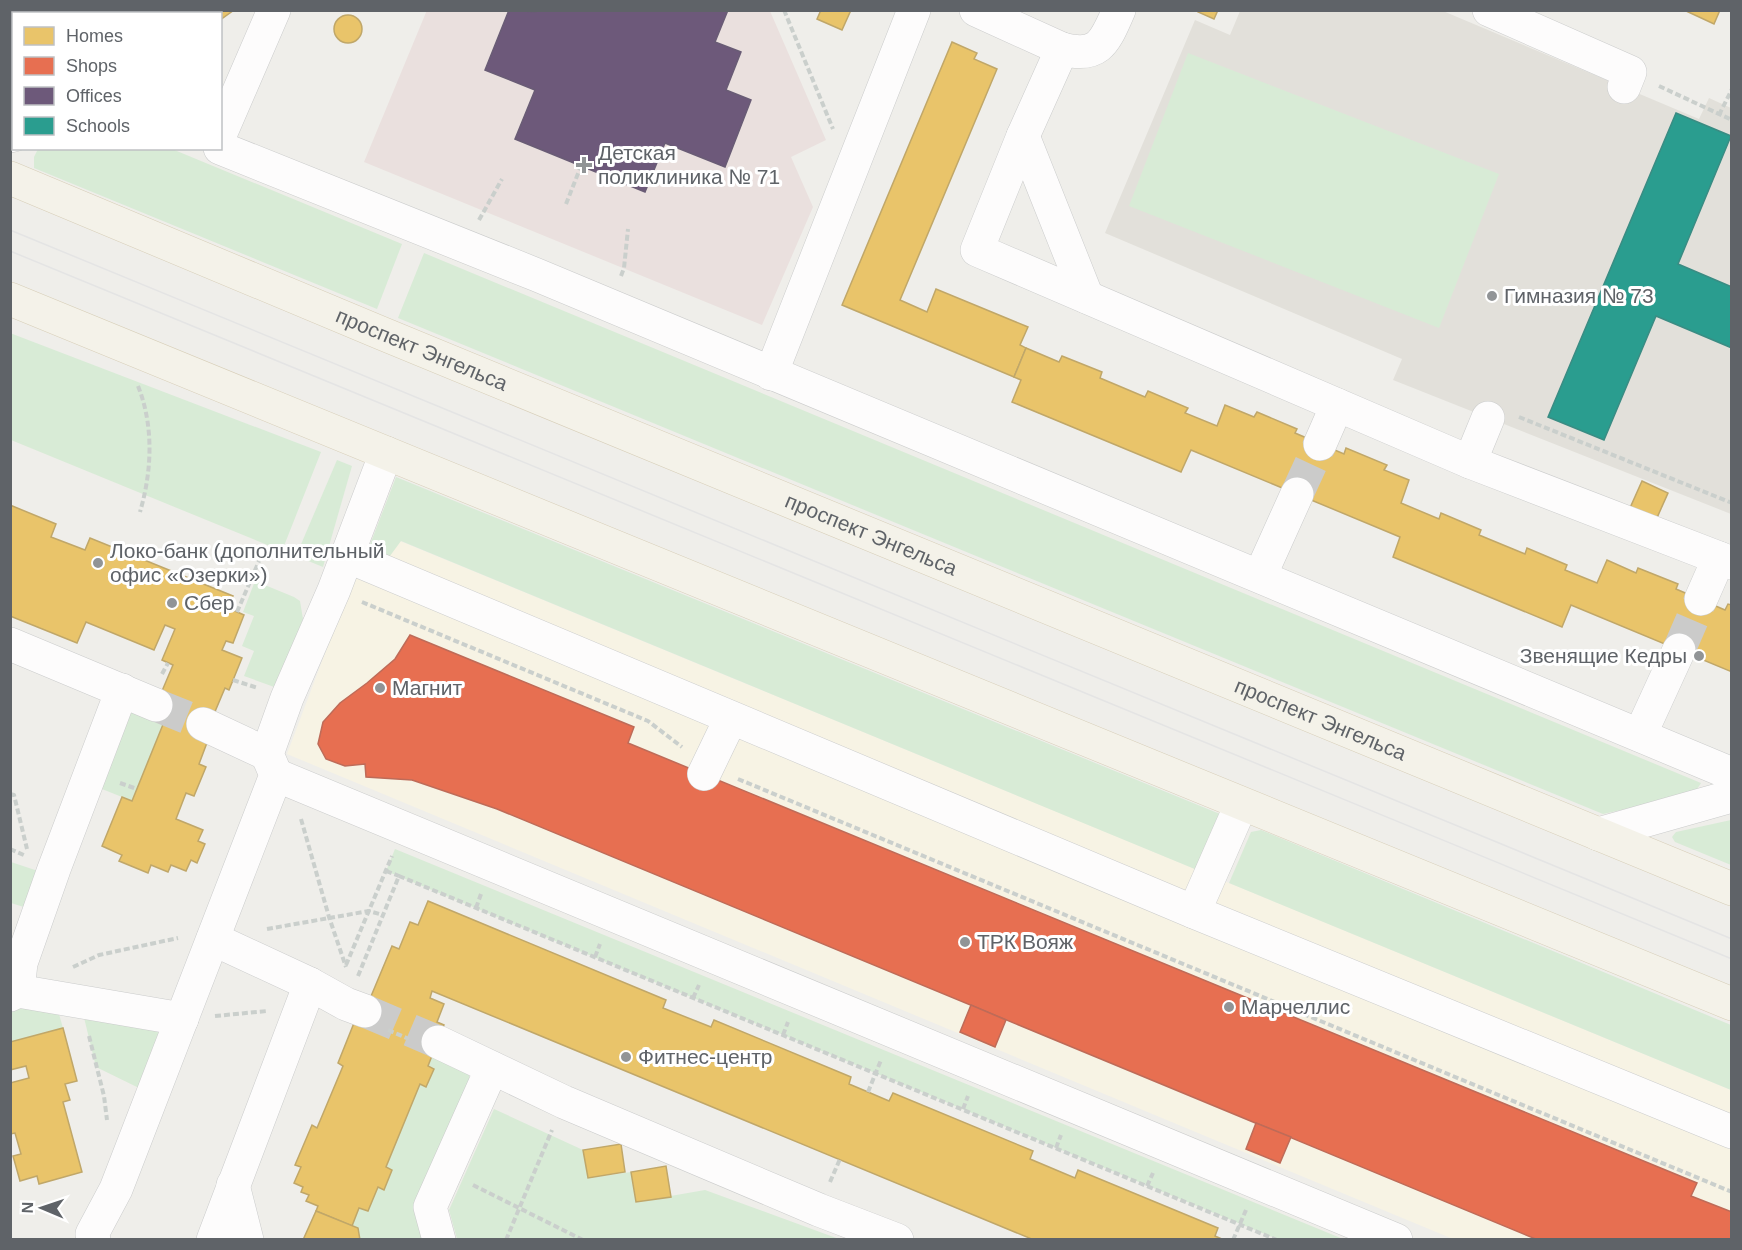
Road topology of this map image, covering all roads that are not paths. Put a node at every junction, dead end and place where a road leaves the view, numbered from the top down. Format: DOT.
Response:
graph roads {
  1 [pos="274,10"];
  2 [pos="914,10"];
  3 [pos="976,10"];
  4 [pos="1119,10"];
  5 [pos="1489,10"];
  6 [pos="1062,49"];
  7 [pos="1627,80"];
  8 [pos="227,101"];
  9 [pos="222,125"];
  10 [pos="1023,136"];
  11 [pos="222,149"];
  12 [pos="10,178"];
  13 [pos="1087,297"];
  14 [pos="10,299"];
  15 [pos="771,374"];
  16 [pos="1337,405"];
  17 [pos="1502,417"];
  18 [pos="1320,444"];
  19 [pos="386,453"];
  20 [pos="1470,462"];
  21 [pos="1297,494"];
  22 [pos="347,556"];
  23 [pos="1725,560"];
  24 [pos="1260,576"];
  25 [pos="1701,599"];
  26 [pos="10,644"];
  27 [pos="1679,650"];
  28 [pos="122,690"];
  29 [pos="159,691"];
  30 [pos="731,718"];
  31 [pos="203,724"];
  32 [pos="1640,735"];
  33 [pos="271,764"];
  34 [pos="706,770"];
  35 [pos="1731,774"];
  36 [pos="1731,796"];
  37 [pos="1241,805"];
  38 [pos="1598,834"];
  39 [pos="1731,889"];
  40 [pos="1194,912"];
  41 [pos="201,937"];
  42 [pos="310,984"];
  43 [pos="14,993"];
  44 [pos="1731,1005"];
  45 [pos="365,1014"];
  46 [pos="182,1019"];
  47 [pos="426,1041"];
  48 [pos="492,1068"];
  49 [pos="1731,1132"];
  50 [pos="233,1185"];
  51 [pos="85,1238"];
  52 [pos="213,1239"];
  53 [pos="247,1239"];
  54 [pos="439,1239"];
  55 [pos="897,1239"];
  56 [pos="1396,1239"];
  1 -- 8 [label="street"];
  2 -- 15 [label="street"];
  3 -- 6 [label="street"];
  4 -- 6 [label="street"];
  5 -- 7 [label="street"];
  6 -- 10 [label="street"];
  8 -- 9 [label="street"];
  10 -- 13 [label="street"];
  10 -- 13 [label="street"];
  11 -- 15 [label="street"];
  12 -- 38 [label="main road, проспект Энгельса"];
  13 -- 16 [label="street"];
  14 -- 19 [label="main road"];
  15 -- 24 [label="street"];
  16 -- 18 [label="street"];
  16 -- 20 [label="street"];
  17 -- 20 [label="street"];
  19 -- 22 [label="street"];
  19 -- 37 [label="main road"];
  20 -- 23 [label="street"];
  21 -- 24 [label="street"];
  22 -- 30 [label="street"];
  22 -- 33 [label="street"];
  23 -- 25 [label="street"];
  24 -- 32 [label="street"];
  26 -- 28 [label="street"];
  27 -- 32 [label="street"];
  28 -- 29 [label="street"];
  28 -- 43 [label="street"];
  30 -- 34 [label="street"];
  30 -- 40 [label="street"];
  31 -- 33 [label="street"];
  32 -- 35 [label="street"];
  33 -- 41 [label="street"];
  33 -- 56 [label="street"];
  36 -- 38 [label="street"];
  37 -- 40 [label="street"];
  37 -- 44 [label="main road"];
  38 -- 39 [label="main road, проспект Энгельса"];
  40 -- 49 [label="street"];
  41 -- 42 [label="street"];
  41 -- 46 [label="street"];
  42 -- 45 [label="street"];
  42 -- 50 [label="street"];
  43 -- 46 [label="street"];
  46 -- 51 [label="street"];
  47 -- 48 [label="street"];
  48 -- 54 [label="street"];
  48 -- 55 [label="street"];
  50 -- 52 [label="street"];
  50 -- 53 [label="street"];
}
